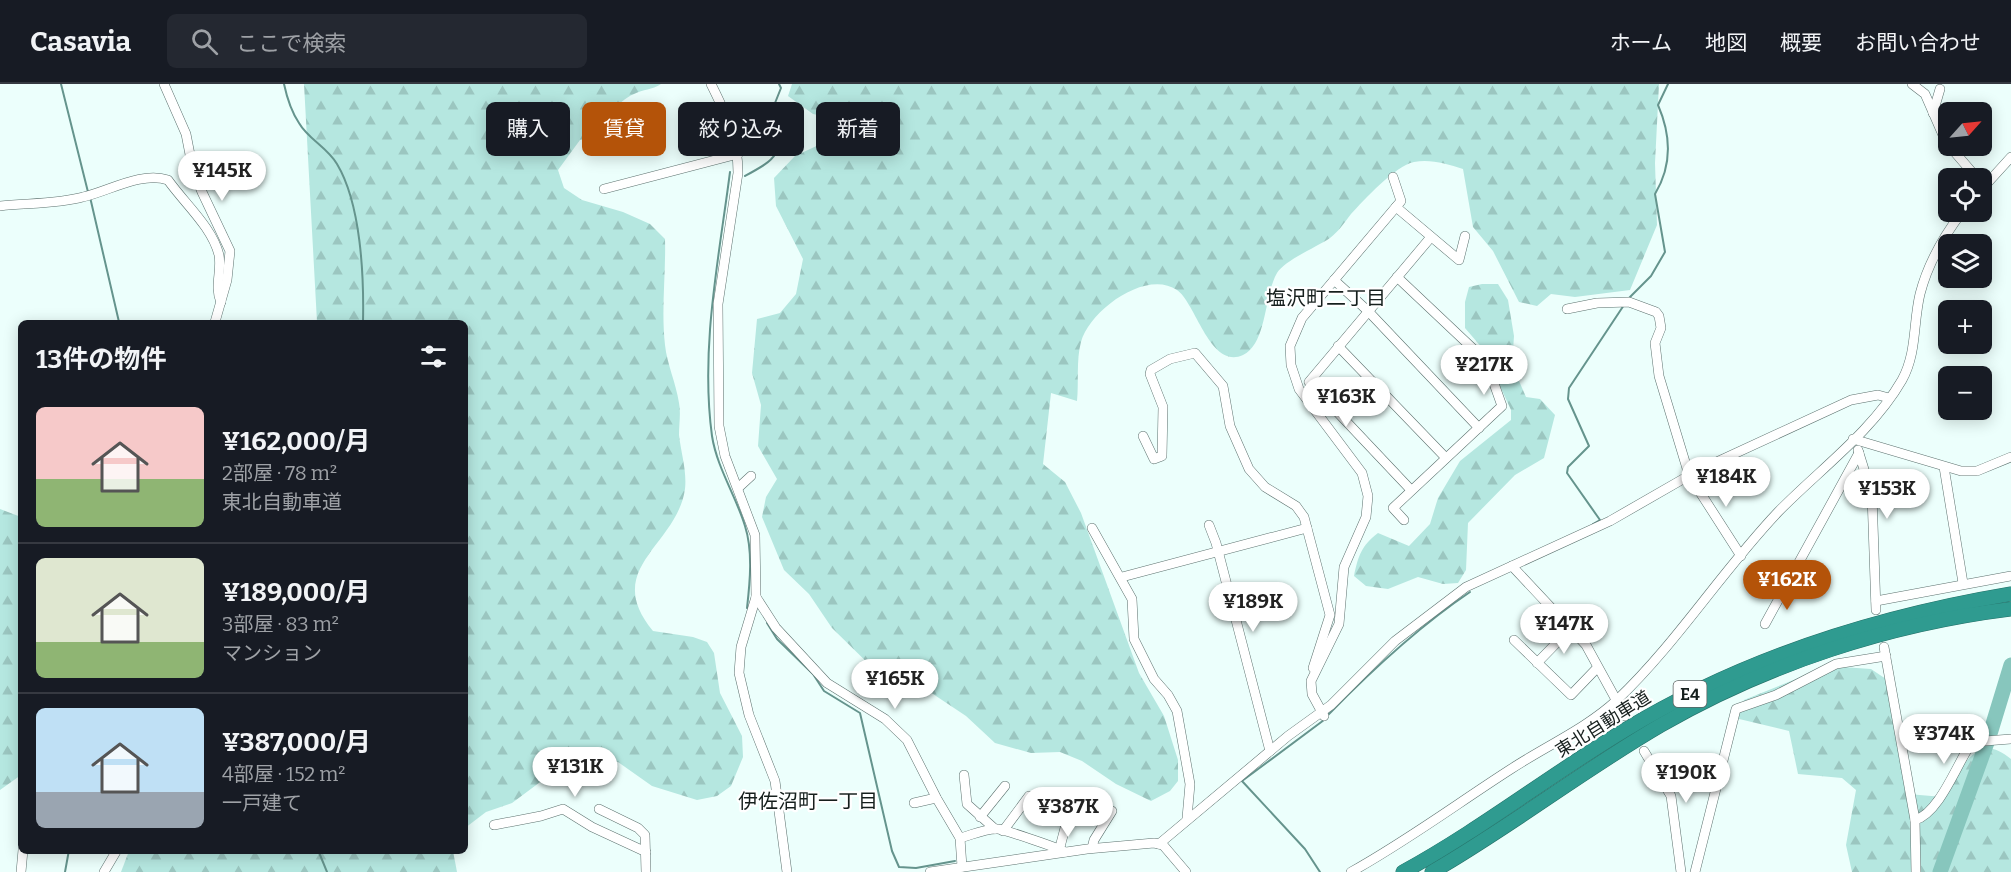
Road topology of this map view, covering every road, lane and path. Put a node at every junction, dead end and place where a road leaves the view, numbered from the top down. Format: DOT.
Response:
graph roads {
  1 [pos="164,84"];
  2 [pos="711,84"];
  3 [pos="1912,84"];
  4 [pos="1940,89"];
  5 [pos="720,102"];
  6 [pos="1933,113"];
  7 [pos="730,156"];
  8 [pos="738,156"];
  9 [pos="2011,157"];
  10 [pos="1968,168"];
  11 [pos="1992,176"];
  12 [pos="1393,177"];
  13 [pos="604,189"];
  14 [pos="0,206"];
  15 [pos="1396,207"];
  16 [pos="1955,222"];
  17 [pos="1465,236"];
  18 [pos="1431,237"];
  19 [pos="1397,277"];
  20 [pos="1334,280"];
  21 [pos="220,302"];
  22 [pos="1567,309"];
  23 [pos="1368,311"];
  24 [pos="216,320"];
  25 [pos="1338,346"];
  26 [pos="1889,398"];
  27 [pos="1479,428"];
  28 [pos="1143,436"];
  29 [pos="1853,439"];
  30 [pos="1858,453"];
  31 [pos="1446,458"];
  32 [pos="2009,462"];
  33 [pos="1944,467"];
  34 [pos="1689,475"];
  35 [pos="751,476"];
  36 [pos="738,488"];
  37 [pos="1411,490"];
  38 [pos="1404,520"];
  39 [pos="1209,525"];
  40 [pos="1092,528"];
  41 [pos="1307,528"];
  42 [pos="1218,551"];
  43 [pos="1741,556"];
  44 [pos="1512,566"];
  45 [pos="2011,576"];
  46 [pos="1122,577"];
  47 [pos="1963,583"];
  48 [pos="2011,594"];
  49 [pos="756,597"];
  50 [pos="2010,609"];
  51 [pos="1765,624"];
  52 [pos="1571,628"];
  53 [pos="1514,640"];
  54 [pos="1537,663"];
  55 [pos="1597,668"];
  56 [pos="1313,674"];
  57 [pos="1615,701"];
  58 [pos="1323,714"];
  59 [pos="1625,716"];
  60 [pos="2011,739"];
  61 [pos="1270,751"];
  62 [pos="1644,751"];
  63 [pos="964,775"];
  64 [pos="1005,786"];
  65 [pos="1029,796"];
  66 [pos="936,798"];
  67 [pos="914,803"];
  68 [pos="598,809"];
  69 [pos="1070,809"];
  70 [pos="1112,811"];
  71 [pos="613,816"];
  72 [pos="980,817"];
  73 [pos="1187,818"];
  74 [pos="1915,820"];
  75 [pos="494,825"];
  76 [pos="999,830"];
  77 [pos="604,832"];
  78 [pos="960,838"];
  79 [pos="1159,844"];
  80 [pos="1092,848"];
  81 [pos="1063,849"];
  82 [pos="645,852"];
  83 [pos="23,854"];
  84 [pos="115,854"];
  85 [pos="962,867"];
  86 [pos="21,872"];
  87 [pos="104,872"];
  88 [pos="646,872"];
  89 [pos="787,872"];
  90 [pos="930,872"];
  91 [pos="1186,872"];
  92 [pos="1351,872"];
  93 [pos="1403,872"];
  94 [pos="1432,872"];
  95 [pos="1681,872"];
  96 [pos="1695,872"];
  97 [pos="1916,872"];
  1 -- 21 [label="street"];
  2 -- 5 [label="street"];
  3 -- 6 [label="street"];
  4 -- 6 [label="street"];
  6 -- 10 [label="street"];
  7 -- 13 [label="street"];
  8 -- 36 [label="street"];
  9 -- 11 [label="street"];
  12 -- 15 [label="street"];
  14 -- 21 [label="street"];
  15 -- 18 [label="street"];
  15 -- 20 [label="street"];
  16 -- 26 [label="street"];
  17 -- 18 [label="street"];
  18 -- 19 [label="street"];
  19 -- 23 [label="street"];
  19 -- 27 [label="street"];
  20 -- 23 [label="street"];
  20 -- 56 [label="street"];
  21 -- 24 [label="street"];
  22 -- 34 [label="street"];
  23 -- 25 [label="street"];
  23 -- 27 [label="street"];
  25 -- 31 [label="street"];
  25 -- 37 [label="street"];
  26 -- 29 [label="street"];
  26 -- 34 [label="street"];
  27 -- 31 [label="street"];
  28 -- 41 [label="street"];
  29 -- 30 [label="street"];
  29 -- 33 [label="street"];
  29 -- 43 [label="street"];
  30 -- 47 [label="street"];
  30 -- 51 [label="street"];
  31 -- 37 [label="street"];
  32 -- 33 [label="street"];
  33 -- 47 [label="street"];
  34 -- 43 [label="street"];
  34 -- 44 [label="street"];
  35 -- 36 [label="street"];
  36 -- 49 [label="street"];
  37 -- 38 [label="street"];
  39 -- 42 [label="street"];
  40 -- 46 [label="street"];
  41 -- 42 [label="street"];
  41 -- 56 [label="street"];
  42 -- 46 [label="street"];
  42 -- 61 [label="street"];
  43 -- 57 [label="street"];
  44 -- 52 [label="street"];
  44 -- 58 [label="street"];
  45 -- 47 [label="street"];
  46 -- 73 [label="street"];
  48 -- 93 [label="highway, 東北自動車道 / E4"];
  49 -- 66 [label="street"];
  49 -- 89 [label="street"];
  50 -- 94 [label="highway, 東北自動車道 / E4"];
  52 -- 54 [label="street"];
  52 -- 55 [label="street"];
  53 -- 54 [label="street"];
  54 -- 55 [label="street"];
  55 -- 57 [label="street"];
  56 -- 58 [label="street"];
  57 -- 59 [label="street"];
  57 -- 92 [label="street"];
  58 -- 61 [label="street"];
  60 -- 74 [label="street"];
  61 -- 73 [label="street"];
  62 -- 95 [label="street"];
  63 -- 72 [label="street"];
  64 -- 72 [label="street"];
  65 -- 76 [label="street"];
  66 -- 67 [label="street"];
  66 -- 78 [label="street"];
  68 -- 71 [label="street"];
  69 -- 81 [label="street"];
  70 -- 80 [label="street"];
  71 -- 77 [label="street"];
  71 -- 82 [label="street"];
  72 -- 76 [label="street"];
  73 -- 79 [label="street"];
  74 -- 96 [label="street"];
  74 -- 97 [label="street"];
  75 -- 77 [label="street"];
  76 -- 78 [label="street"];
  76 -- 81 [label="street"];
  77 -- 82 [label="street"];
  78 -- 85 [label="street"];
  79 -- 80 [label="street"];
  79 -- 91 [label="street"];
  80 -- 81 [label="street"];
  81 -- 85 [label="street"];
  82 -- 88 [label="street"];
  83 -- 86 [label="street"];
  84 -- 87 [label="street"];
  85 -- 90 [label="street"];
}
